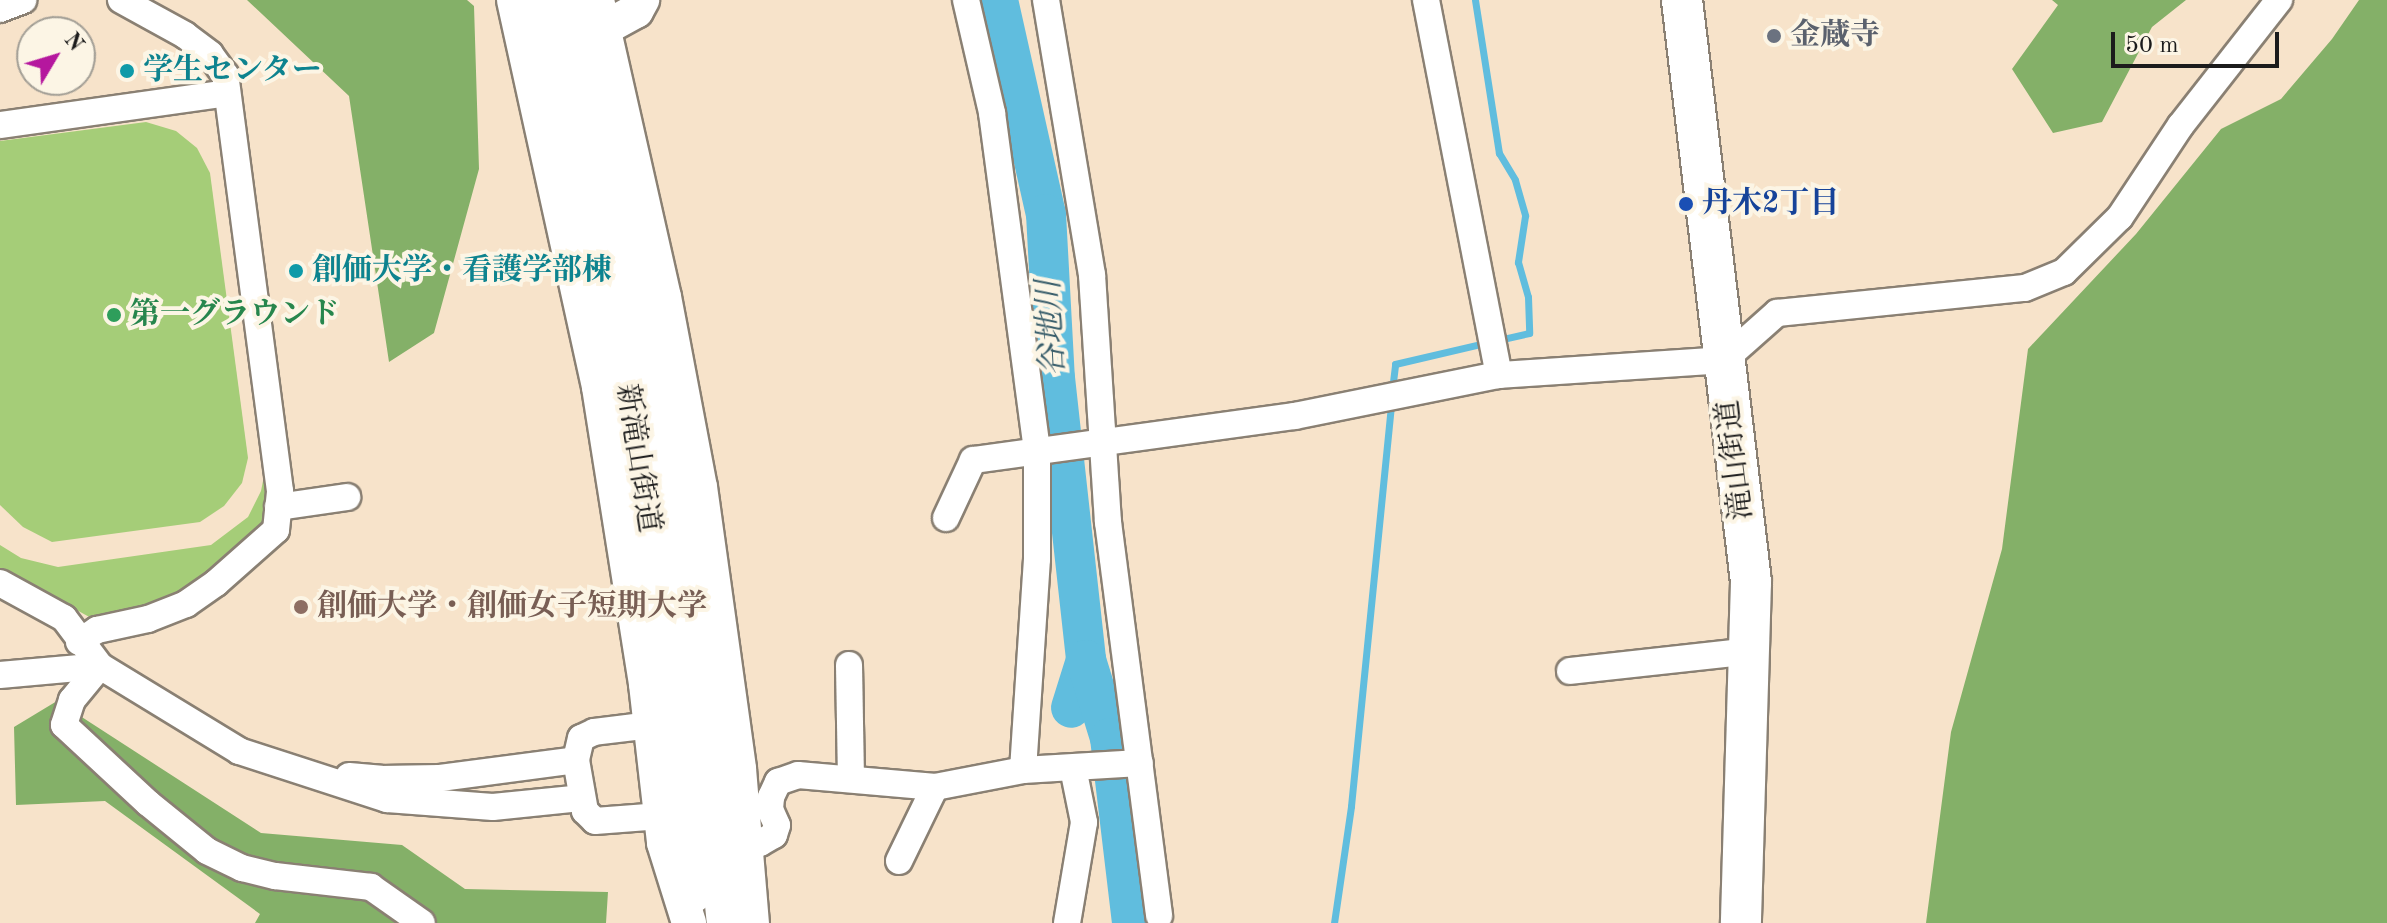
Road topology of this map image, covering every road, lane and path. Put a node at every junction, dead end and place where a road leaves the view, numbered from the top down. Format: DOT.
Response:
graph roads {
  1 [pos="23,0"];
  2 [pos="121,0"];
  3 [pos="514,0"];
  4 [pos="540,0"];
  5 [pos="571,0"];
  6 [pos="642,0"];
  7 [pos="966,0"];
  8 [pos="1046,0"];
  9 [pos="1426,0"];
  10 [pos="1682,0"];
  11 [pos="2279,0"];
  12 [pos="0,9"];
  13 [pos="600,14"];
  14 [pos="227,93"];
  15 [pos="0,125"];
  16 [pos="1724,360"];
  17 [pos="1499,375"];
  18 [pos="1095,444"];
  19 [pos="1040,450"];
  20 [pos="347,497"];
  21 [pos="278,507"];
  22 [pos="946,518"];
  23 [pos="0,583"];
  24 [pos="79,642"];
  25 [pos="1750,651"];
  26 [pos="849,665"];
  27 [pos="100,666"];
  28 [pos="1570,671"];
  29 [pos="0,675"];
  30 [pos="651,725"];
  31 [pos="576,760"];
  32 [pos="1136,763"];
  33 [pos="286,768"];
  34 [pos="1080,768"];
  35 [pos="1023,770"];
  36 [pos="851,779"];
  37 [pos="935,787"];
  38 [pos="581,798"];
  39 [pos="661,816"];
  40 [pos="744,842"];
  41 [pos="899,861"];
  42 [pos="1159,916"];
  43 [pos="422,923"];
  44 [pos="692,923"];
  45 [pos="724,923"];
  46 [pos="752,923"];
  47 [pos="1067,923"];
  48 [pos="1741,923"];
  1 -- 12 [label="street"];
  2 -- 14 [label="street"];
  3 -- 30 [label="main road"];
  4 -- 44 [label="main road, 新滝山街道"];
  5 -- 45 [label="main road, 新滝山街道"];
  6 -- 13 [label="main road"];
  7 -- 19 [label="street"];
  8 -- 18 [label="street"];
  9 -- 17 [label="street"];
  10 -- 16 [label="highway, 滝山街道"];
  11 -- 16 [label="street"];
  13 -- 40 [label="main road"];
  14 -- 15 [label="street"];
  14 -- 21 [label="street"];
  16 -- 17 [label="street"];
  16 -- 25 [label="highway, 滝山街道"];
  17 -- 18 [label="street"];
  18 -- 19 [label="street"];
  18 -- 32 [label="street"];
  19 -- 22 [label="street"];
  19 -- 35 [label="street"];
  20 -- 21 [label="street"];
  21 -- 24 [label="street"];
  23 -- 24 [label="street"];
  24 -- 27 [label="street"];
  25 -- 28 [label="street"];
  25 -- 48 [label="highway, 滝山街道"];
  26 -- 36 [label="street"];
  27 -- 29 [label="street"];
  27 -- 33 [label="street"];
  27 -- 43 [label="street"];
  30 -- 31 [label="street"];
  30 -- 39 [label="main road"];
  31 -- 33 [label="street"];
  31 -- 38 [label="street"];
  32 -- 34 [label="street"];
  32 -- 42 [label="street"];
  33 -- 38 [label="street"];
  34 -- 35 [label="street"];
  34 -- 47 [label="street"];
  35 -- 37 [label="street"];
  36 -- 37 [label="street"];
  36 -- 40 [label="street"];
  37 -- 41 [label="street"];
  38 -- 39 [label="street"];
  39 -- 44 [label="main road"];
  40 -- 46 [label="main road"];
}
